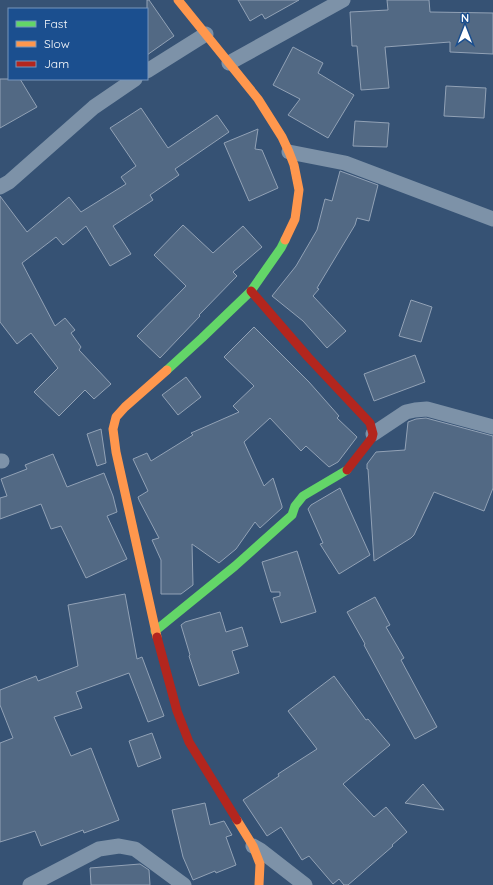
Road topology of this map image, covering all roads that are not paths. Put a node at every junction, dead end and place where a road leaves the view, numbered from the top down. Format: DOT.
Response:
graph roads {
  1 [pos="178,0"];
  2 [pos="343,0"];
  3 [pos="206,34"];
  4 [pos="229,63"];
  5 [pos="148,70"];
  6 [pos="134,80"];
  7 [pos="289,152"];
  8 [pos="0,186"];
  9 [pos="493,219"];
  10 [pos="252,291"];
  11 [pos="493,427"];
  12 [pos="373,434"];
  13 [pos="155,631"];
  14 [pos="253,846"];
  15 [pos="30,885"];
  16 [pos="184,885"];
  17 [pos="259,885"];
  18 [pos="304,885"];
  1 -- 3 [label="street"];
  2 -- 4 [label="street"];
  3 -- 4 [label="street"];
  3 -- 5 [label="street"];
  4 -- 7 [label="street"];
  6 -- 8 [label="street"];
  7 -- 9 [label="street"];
  7 -- 10 [label="street"];
  10 -- 12 [label="street"];
  10 -- 13 [label="street"];
  11 -- 12 [label="street"];
  12 -- 13 [label="street"];
  13 -- 14 [label="street"];
  14 -- 17 [label="street"];
  14 -- 18 [label="street"];
  15 -- 16 [label="street"];
}
